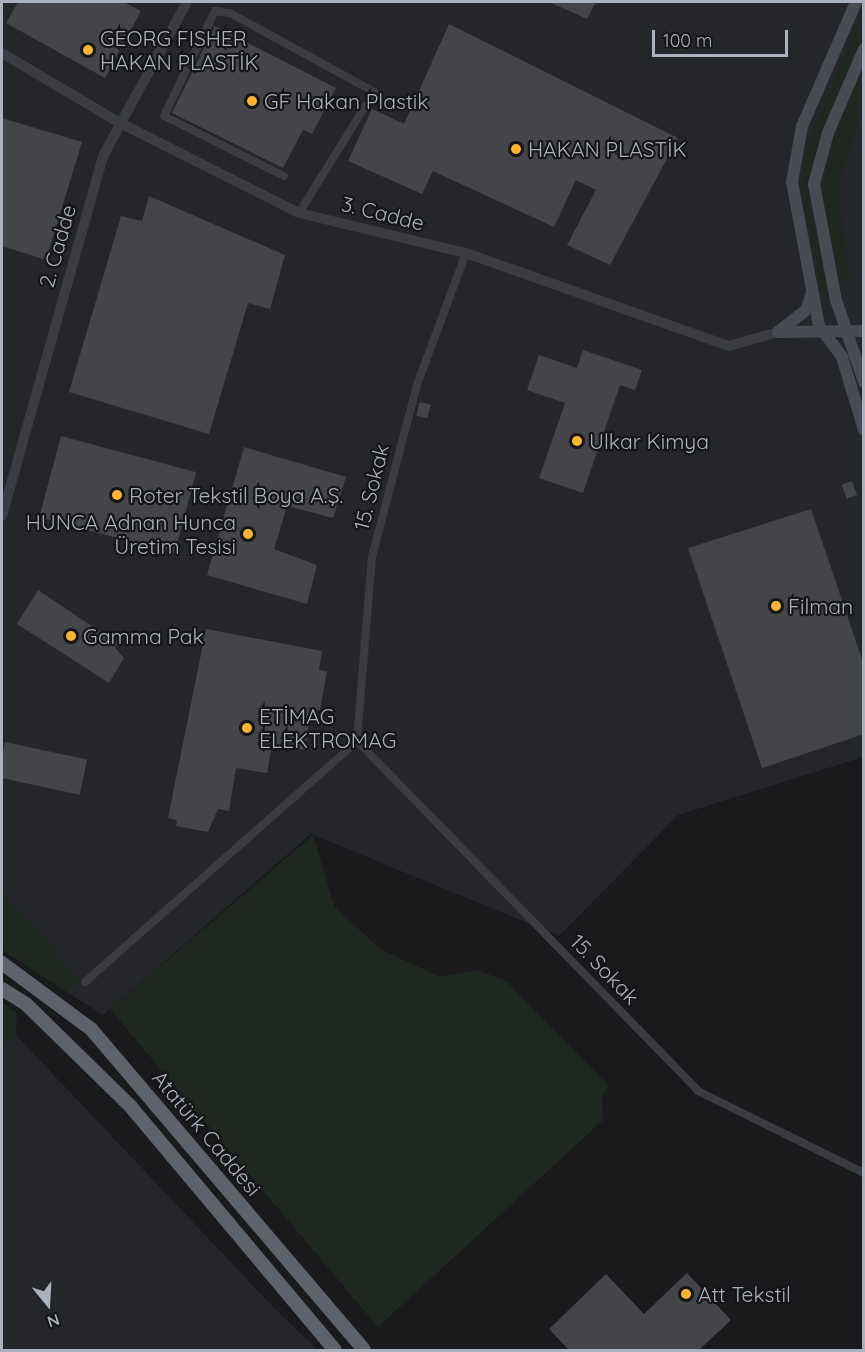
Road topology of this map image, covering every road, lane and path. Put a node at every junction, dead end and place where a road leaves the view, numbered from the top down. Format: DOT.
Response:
graph roads {
  1 [pos="187,2"];
  2 [pos="856,2"];
  3 [pos="864,49"];
  4 [pos="2,53"];
  5 [pos="118,122"];
  6 [pos="284,176"];
  7 [pos="299,213"];
  8 [pos="466,253"];
  9 [pos="813,289"];
  10 [pos="836,300"];
  11 [pos="815,306"];
  12 [pos="847,329"];
  13 [pos="864,331"];
  14 [pos="778,332"];
  15 [pos="824,335"];
  16 [pos="864,344"];
  17 [pos="856,357"];
  18 [pos="864,382"];
  19 [pos="864,430"];
  20 [pos="2,516"];
  21 [pos="357,741"];
  22 [pos="2,963"];
  23 [pos="85,982"];
  24 [pos="2,989"];
  25 [pos="864,1173"];
  26 [pos="335,1350"];
  27 [pos="364,1350"];
  1 -- 5 [label="street, 2. Cadde"];
  2 -- 9 [label="main road"];
  3 -- 10 [label="main road"];
  4 -- 5 [label="street, 3. Cadde"];
  5 -- 7 [label="street, 3. Cadde"];
  5 -- 20 [label="street, 2. Cadde"];
  6 -- 7 [label="street"];
  7 -- 8 [label="street, 3. Cadde"];
  8 -- 14 [label="street, 3. Cadde"];
  8 -- 21 [label="street, 15. Sokak"];
  9 -- 11 [label="main road"];
  9 -- 14 [label="main road"];
  10 -- 11 [label="main road"];
  10 -- 12 [label="main road"];
  11 -- 15 [label="main road"];
  12 -- 13 [label="main road"];
  12 -- 15 [label="main road"];
  12 -- 17 [label="main road"];
  14 -- 15 [label="main road"];
  15 -- 19 [label="main road"];
  16 -- 17 [label="main road"];
  17 -- 18 [label="main road"];
  21 -- 23 [label="street"];
  21 -- 25 [label="street, 15. Sokak"];
  22 -- 27 [label="highway, Atatürk Caddesi"];
  24 -- 26 [label="highway"];
}
